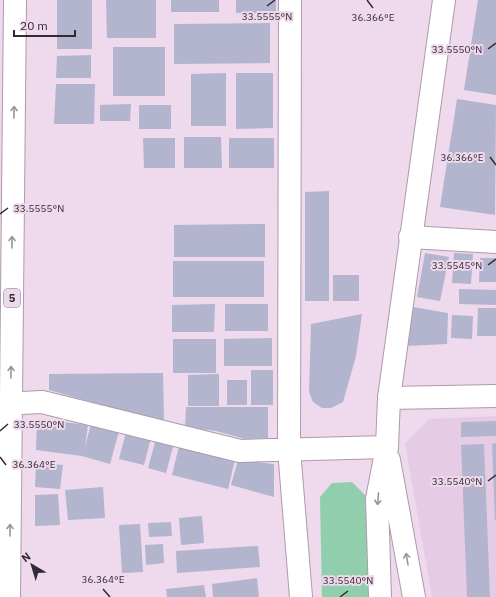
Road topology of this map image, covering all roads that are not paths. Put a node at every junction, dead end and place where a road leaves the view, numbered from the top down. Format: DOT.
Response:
graph roads {
  1 [pos="15,0"];
  2 [pos="290,0"];
  3 [pos="444,0"];
  4 [pos="410,236"];
  5 [pos="496,242"];
  6 [pos="496,396"];
  7 [pos="389,398"];
  8 [pos="5,403"];
  9 [pos="387,447"];
  10 [pos="289,449"];
  11 [pos="9,597"];
  12 [pos="301,597"];
  13 [pos="380,597"];
  14 [pos="414,597"];
  8 -- 1 [label="main road, 5, one-way"];
  2 -- 10 [label="main road"];
  3 -- 4 [label="main road"];
  4 -- 5 [label="main road"];
  4 -- 7 [label="main road"];
  6 -- 7 [label="main road"];
  7 -- 9 [label="main road"];
  8 -- 10 [label="main road"];
  11 -- 8 [label="main road, 5, one-way"];
  9 -- 10 [label="main road"];
  9 -- 13 [label="main road, one-way"];
  14 -- 9 [label="main road, one-way"];
  10 -- 12 [label="main road"];
}
